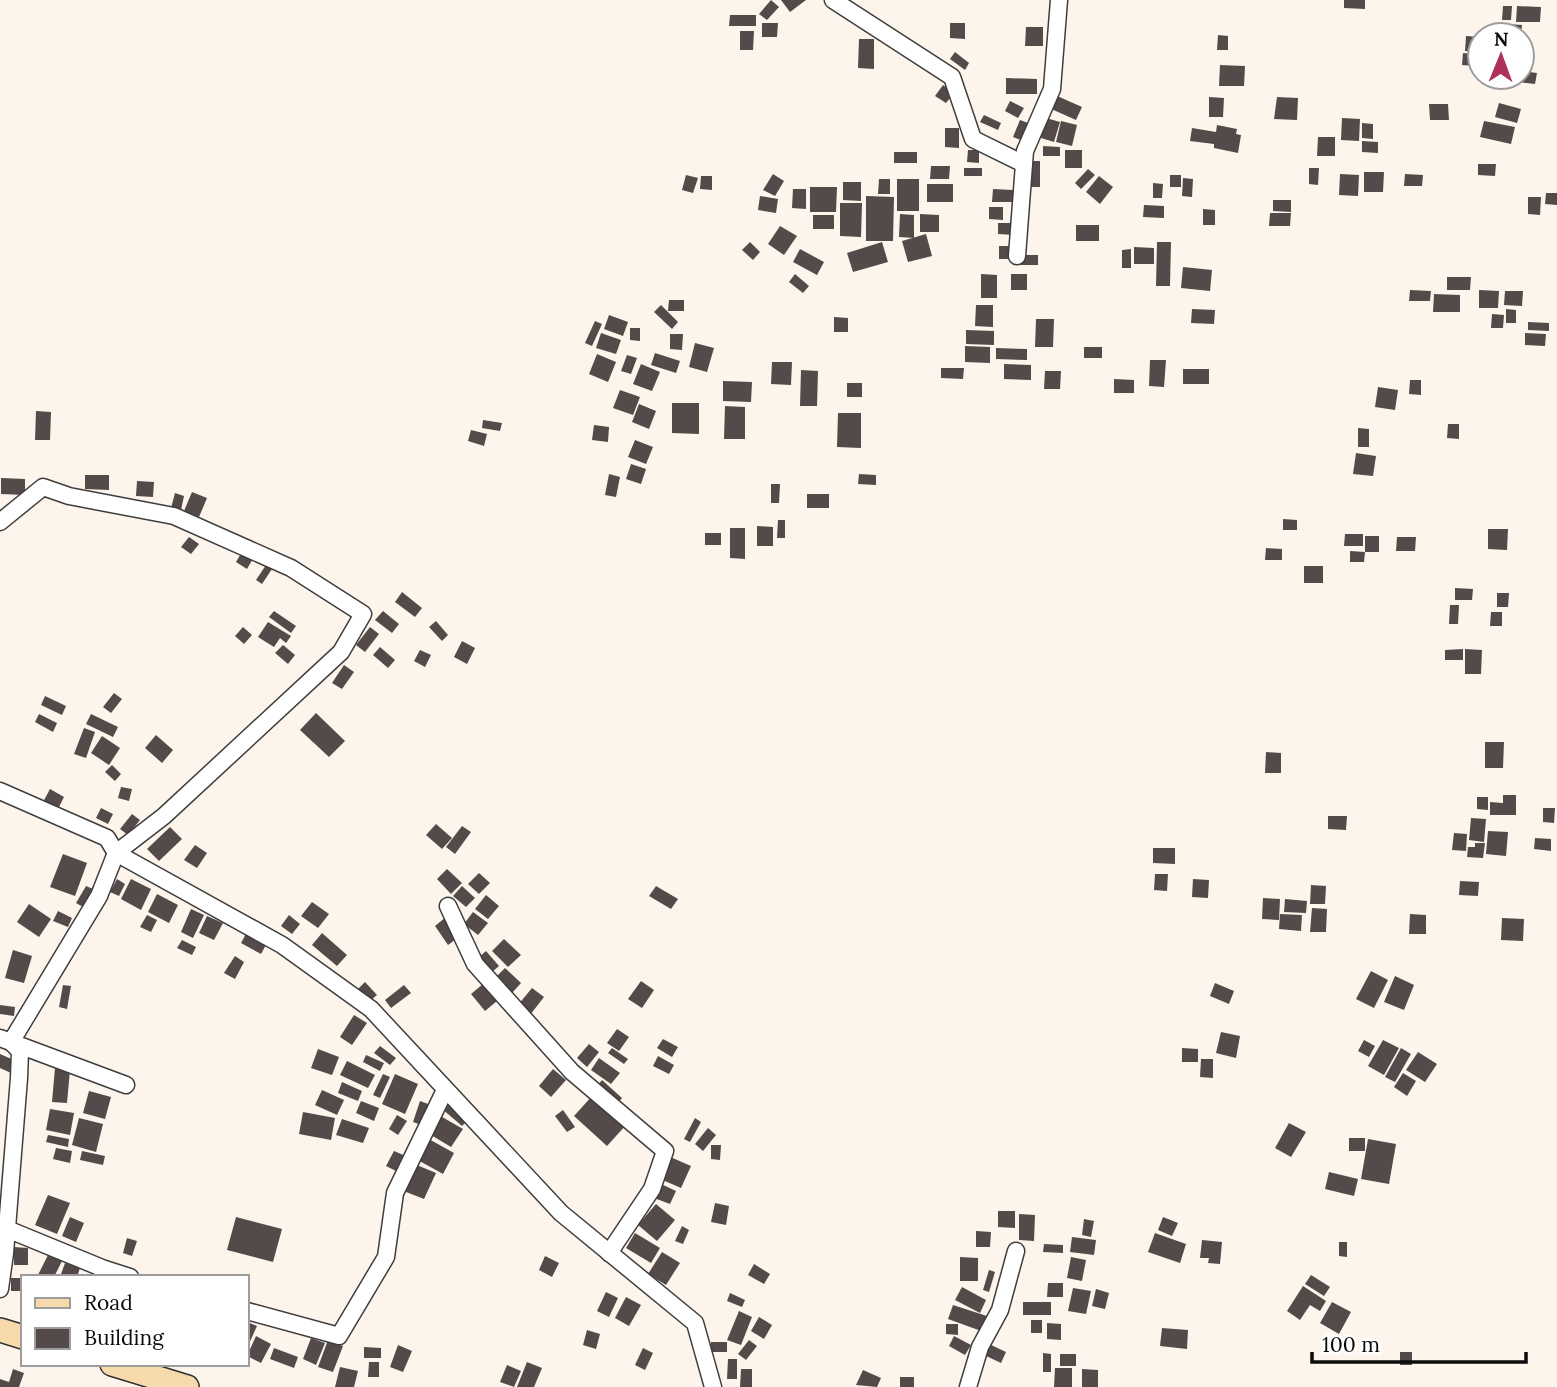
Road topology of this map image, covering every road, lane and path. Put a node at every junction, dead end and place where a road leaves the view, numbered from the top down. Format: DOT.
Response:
graph roads {
  1 [pos="833,0"];
  2 [pos="1059,0"];
  3 [pos="1024,164"];
  4 [pos="1017,256"];
  5 [pos="0,522"];
  6 [pos="0,791"];
  7 [pos="116,853"];
  8 [pos="448,906"];
  9 [pos="6,1040"];
  10 [pos="126,1085"];
  11 [pos="445,1090"];
  12 [pos="7,1229"];
  13 [pos="1016,1251"];
  14 [pos="609,1253"];
  15 [pos="124,1275"];
  16 [pos="0,1289"];
  17 [pos="248,1311"];
  18 [pos="0,1330"];
  19 [pos="21,1336"];
  20 [pos="119,1366"];
  21 [pos="187,1387"];
  22 [pos="713,1387"];
  23 [pos="968,1387"];
  1 -- 3 [label="street"];
  2 -- 3 [label="street"];
  3 -- 4 [label="street"];
  5 -- 7 [label="street"];
  6 -- 7 [label="street"];
  7 -- 9 [label="street"];
  7 -- 11 [label="street"];
  8 -- 14 [label="street"];
  9 -- 10 [label="street"];
  9 -- 12 [label="street"];
  11 -- 14 [label="street"];
  11 -- 17 [label="street"];
  12 -- 15 [label="street"];
  12 -- 16 [label="street"];
  13 -- 23 [label="street"];
  14 -- 22 [label="street"];
  18 -- 19 [label="main road"];
  20 -- 21 [label="main road"];
}
